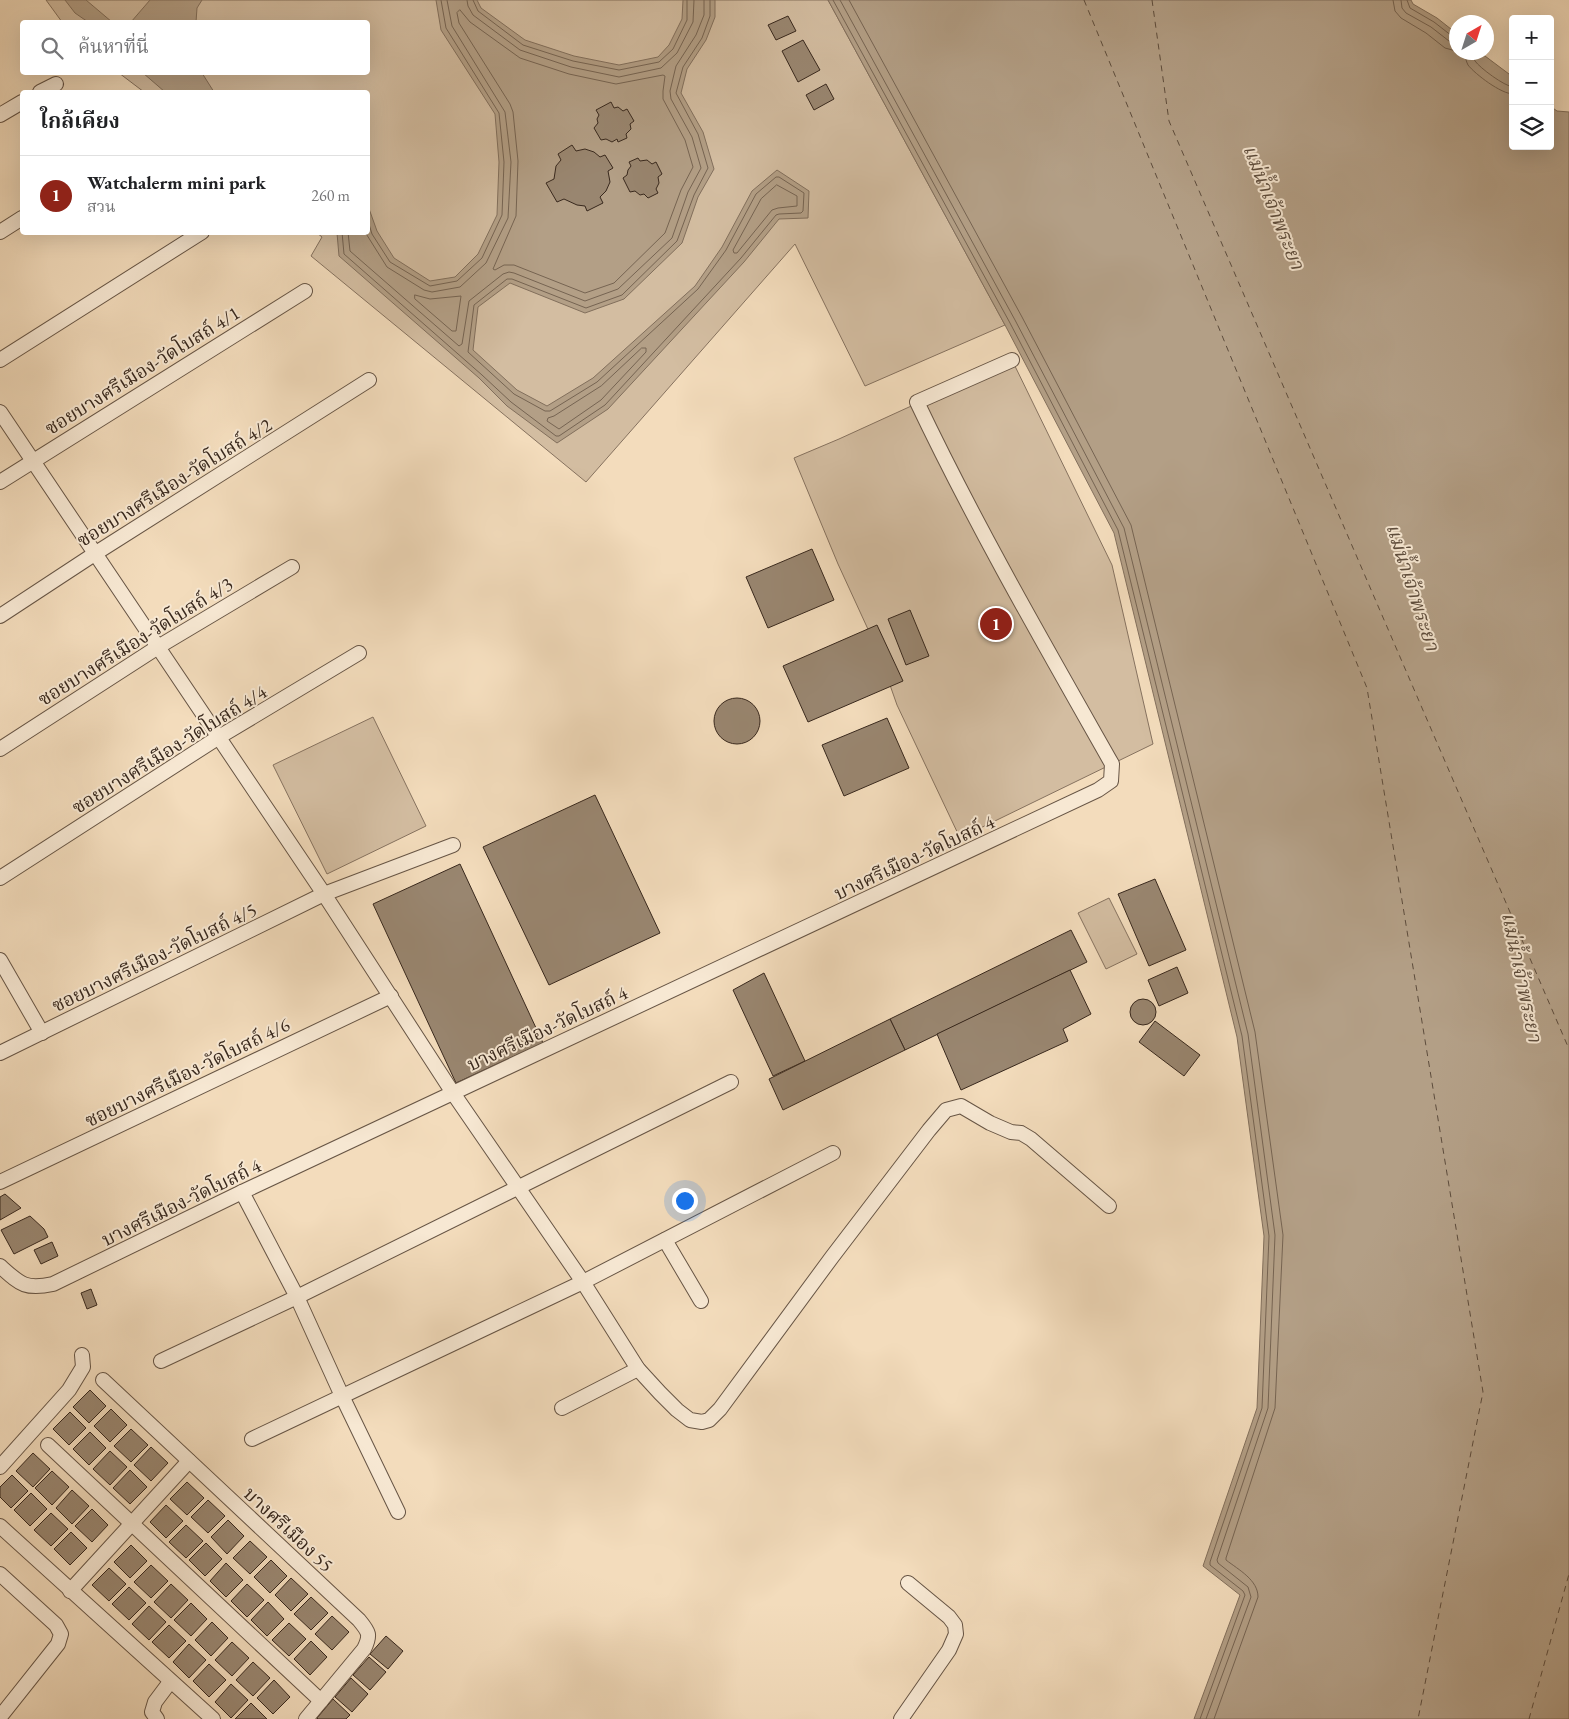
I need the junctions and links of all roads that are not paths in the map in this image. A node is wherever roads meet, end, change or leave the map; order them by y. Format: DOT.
graph roads {
  1 [pos="56,84"];
  2 [pos="44,90"];
  3 [pos="20,103"];
  4 [pos="0,115"];
  5 [pos="20,219"];
  6 [pos="0,232"];
  7 [pos="197,235"];
  8 [pos="305,291"];
  9 [pos="0,360"];
  10 [pos="1012,360"];
  11 [pos="369,380"];
  12 [pos="0,412"];
  13 [pos="33,461"];
  14 [pos="0,482"];
  15 [pos="96,553"];
  16 [pos="292,567"];
  17 [pos="0,616"];
  18 [pos="158,647"];
  19 [pos="359,653"];
  20 [pos="219,737"];
  21 [pos="0,749"];
  22 [pos="453,845"];
  23 [pos="0,878"];
  24 [pos="324,894"];
  25 [pos="0,960"];
  26 [pos="391,996"];
  27 [pos="42,1033"];
  28 [pos="0,1053"];
  29 [pos="731,1082"];
  30 [pos="453,1094"];
  31 [pos="833,1153"];
  32 [pos="0,1182"];
  33 [pos="518,1188"];
  34 [pos="242,1192"];
  35 [pos="1109,1206"];
  36 [pos="665,1240"];
  37 [pos="0,1266"];
  38 [pos="583,1282"];
  39 [pos="297,1297"];
  40 [pos="701,1300"];
  41 [pos="82,1355"];
  42 [pos="161,1362"];
  43 [pos="638,1369"];
  44 [pos="103,1380"];
  45 [pos="342,1396"];
  46 [pos="562,1408"];
  47 [pos="252,1439"];
  48 [pos="48,1445"];
  49 [pos="189,1461"];
  50 [pos="0,1467"];
  51 [pos="398,1512"];
  52 [pos="131,1522"];
  53 [pos="0,1526"];
  54 [pos="0,1574"];
  55 [pos="908,1583"];
  56 [pos="70,1591"];
  57 [pos="170,1682"];
  58 [pos="321,1701"];
  59 [pos="0,1717"];
  60 [pos="157,1719"];
  61 [pos="213,1719"];
  62 [pos="306,1719"];
  63 [pos="901,1719"];
  1 -- 2 [label="street"];
  3 -- 4 [label="street"];
  5 -- 6 [label="street"];
  7 -- 9 [label="street"];
  8 -- 13 [label="street, ซอยบางศรีเมือง-วัดโบสถ์ 4/1"];
  10 -- 30 [label="street, บางศรีเมือง-วัดโบสถ์ 4"];
  11 -- 15 [label="street, ซอยบางศรีเมือง-วัดโบสถ์ 4/2"];
  12 -- 13 [label="street"];
  13 -- 14 [label="street, ซอยบางศรีเมือง-วัดโบสถ์ 4/1"];
  13 -- 15 [label="street"];
  15 -- 17 [label="street, ซอยบางศรีเมือง-วัดโบสถ์ 4/2"];
  15 -- 18 [label="street"];
  16 -- 18 [label="street, ซอยบางศรีเมือง-วัดโบสถ์ 4/3"];
  18 -- 20 [label="street"];
  18 -- 21 [label="street, ซอยบางศรีเมือง-วัดโบสถ์ 4/3"];
  19 -- 20 [label="street, ซอยบางศรีเมือง-วัดโบสถ์ 4/4"];
  20 -- 23 [label="street, ซอยบางศรีเมือง-วัดโบสถ์ 4/4"];
  20 -- 24 [label="street"];
  22 -- 24 [label="street, ซอยบางศรีเมือง-วัดโบสถ์ 4/5"];
  24 -- 26 [label="street"];
  24 -- 27 [label="street, ซอยบางศรีเมือง-วัดโบสถ์ 4/5"];
  25 -- 27 [label="street"];
  26 -- 30 [label="street"];
  26 -- 32 [label="street, ซอยบางศรีเมือง-วัดโบสถ์ 4/6"];
  27 -- 28 [label="street, ซอยบางศรีเมือง-วัดโบสถ์ 4/5"];
  29 -- 33 [label="street"];
  30 -- 33 [label="street"];
  30 -- 34 [label="street, บางศรีเมือง-วัดโบสถ์ 4"];
  31 -- 36 [label="street"];
  33 -- 38 [label="street"];
  33 -- 39 [label="street"];
  34 -- 37 [label="street, บางศรีเมือง-วัดโบสถ์ 4"];
  34 -- 39 [label="street"];
  35 -- 43 [label="street"];
  36 -- 38 [label="street"];
  36 -- 40 [label="street"];
  38 -- 43 [label="street"];
  38 -- 45 [label="street"];
  39 -- 42 [label="street"];
  39 -- 45 [label="street"];
  41 -- 50 [label="street"];
  43 -- 46 [label="street"];
  44 -- 49 [label="street, บางศรีเมือง 55"];
  45 -- 47 [label="street"];
  45 -- 51 [label="street"];
  48 -- 52 [label="street"];
  49 -- 52 [label="street"];
  49 -- 58 [label="street, บางศรีเมือง 55"];
  52 -- 56 [label="street"];
  52 -- 58 [label="street"];
  53 -- 56 [label="street"];
  54 -- 59 [label="street"];
  55 -- 63 [label="street"];
  56 -- 57 [label="street"];
  57 -- 60 [label="street"];
  57 -- 61 [label="street"];
  58 -- 62 [label="street, บางศรีเมือง 55"];
}
